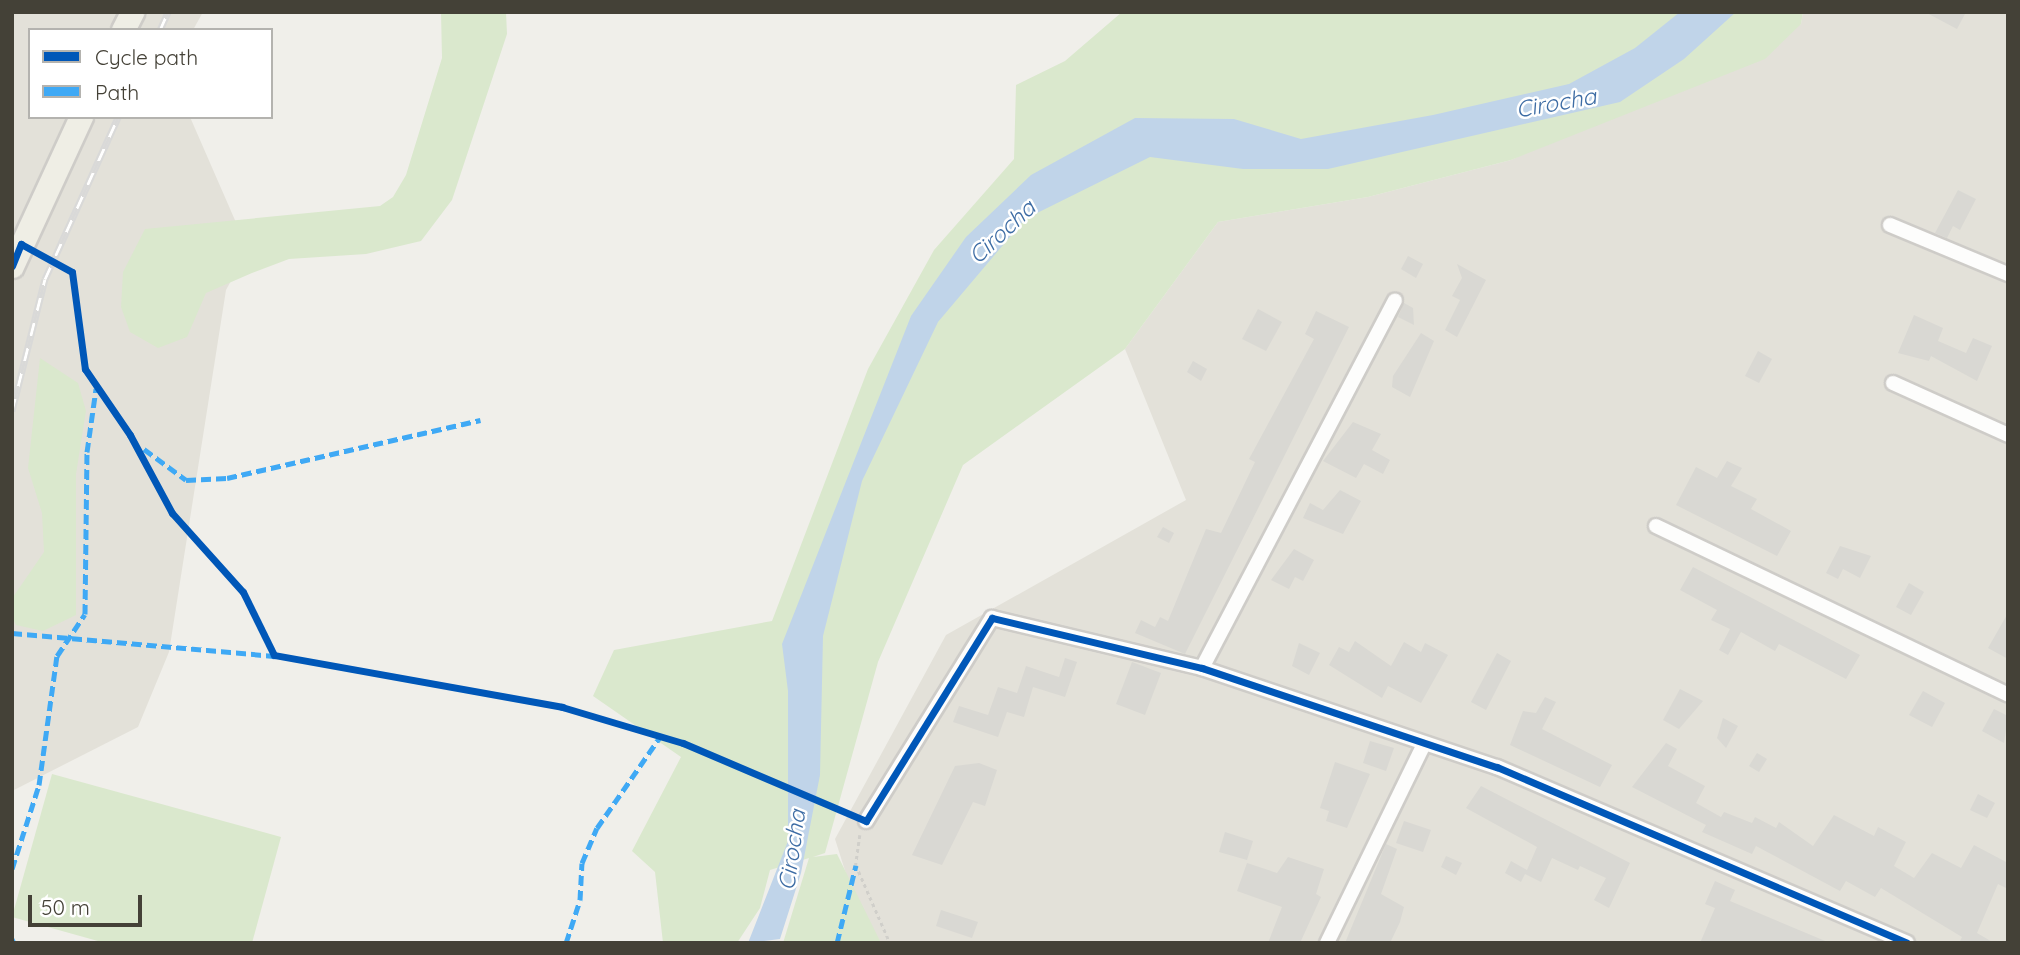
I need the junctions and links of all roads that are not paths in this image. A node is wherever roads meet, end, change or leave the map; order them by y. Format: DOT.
graph roads {
  1 [pos="132,12"];
  2 [pos="124,28"];
  3 [pos="80,119"];
  4 [pos="1890,225"];
  5 [pos="12,266"];
  6 [pos="2008,274"];
  7 [pos="1395,301"];
  8 [pos="1893,383"];
  9 [pos="2008,435"];
  10 [pos="1656,526"];
  11 [pos="1202,668"];
  12 [pos="2008,695"];
  13 [pos="1423,746"];
  14 [pos="866,821"];
  15 [pos="1326,943"];
  16 [pos="1906,943"];
  1 -- 2 [label="main road"];
  3 -- 5 [label="main road"];
  4 -- 6 [label="street"];
  7 -- 11 [label="street"];
  8 -- 9 [label="street"];
  10 -- 12 [label="street"];
  11 -- 13 [label="street"];
  11 -- 14 [label="street"];
  13 -- 15 [label="street"];
  13 -- 16 [label="street"];
}
